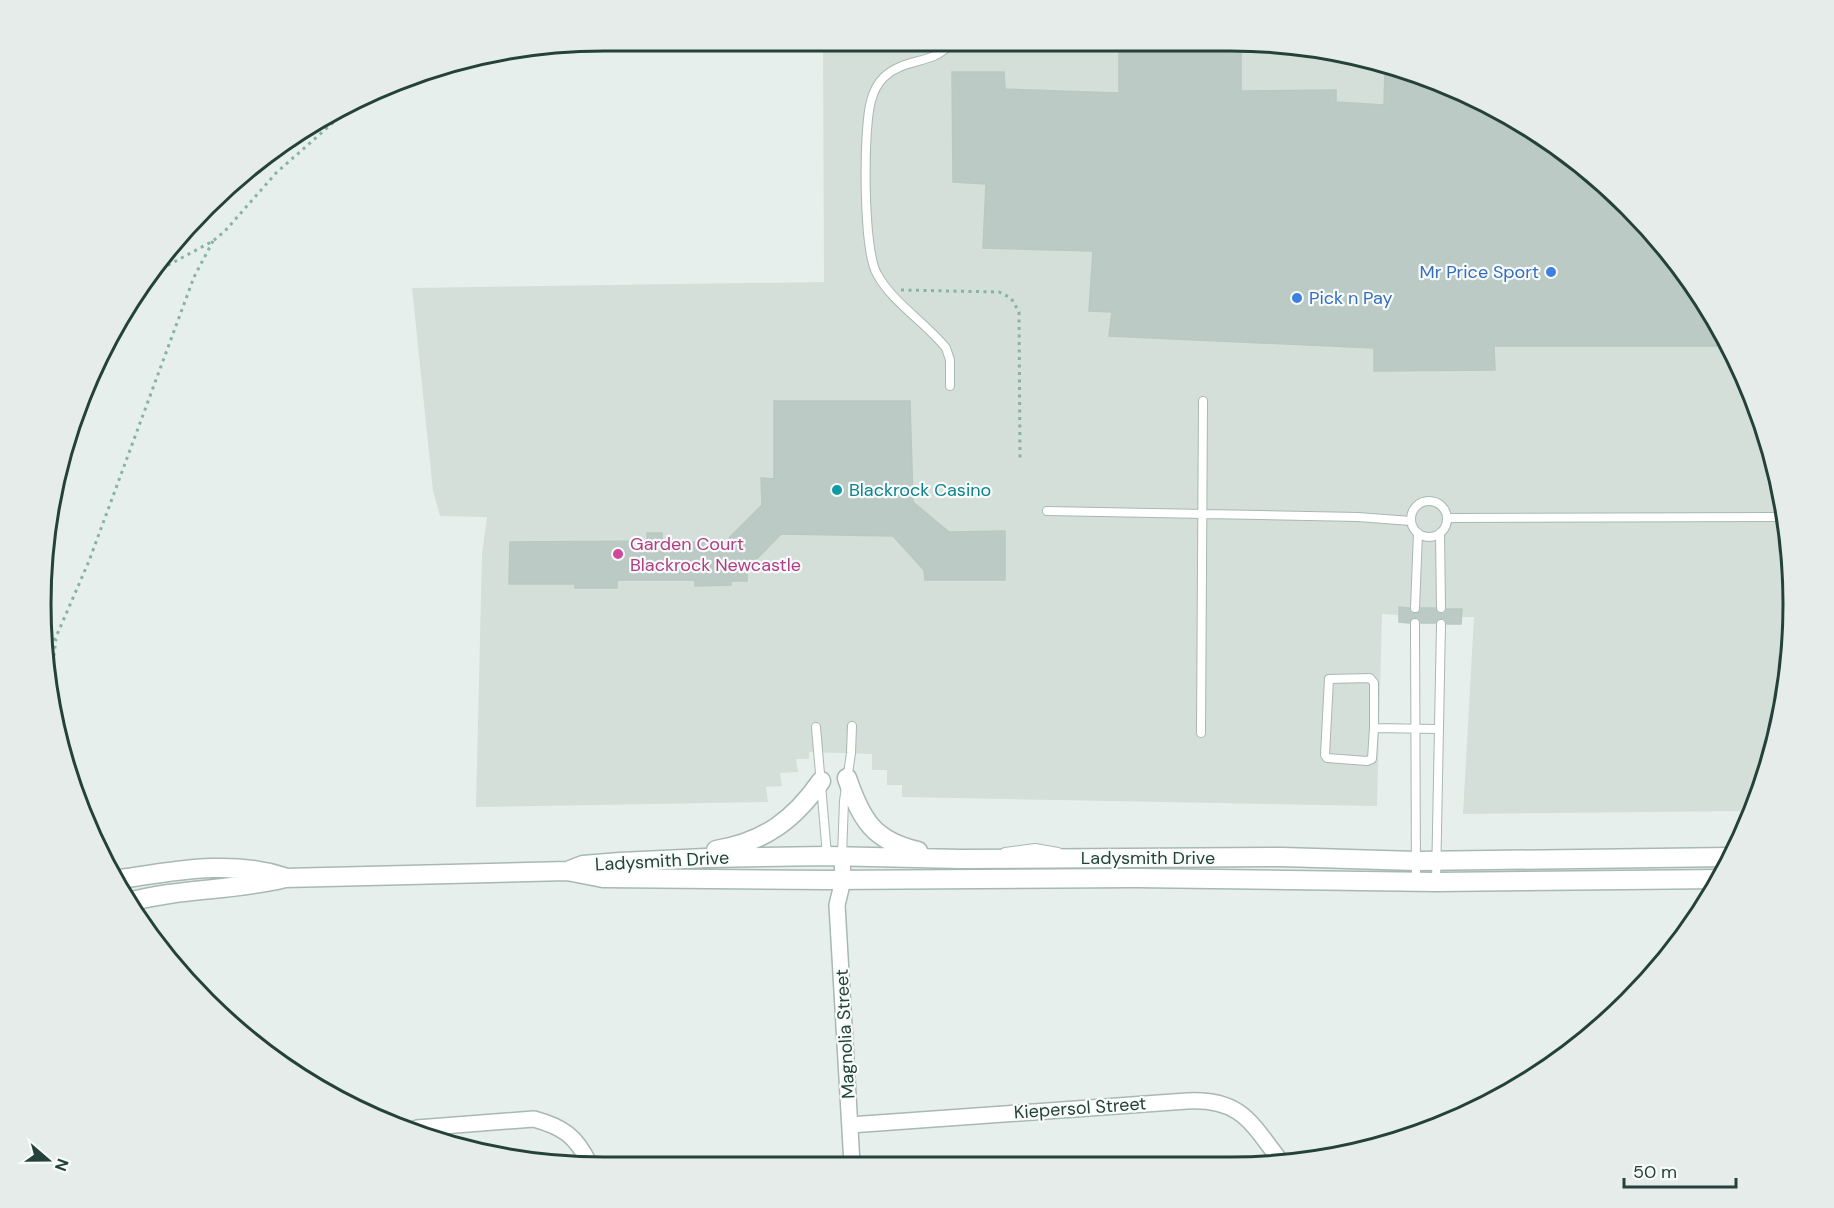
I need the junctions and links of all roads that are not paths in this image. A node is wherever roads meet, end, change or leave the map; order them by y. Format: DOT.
graph roads {
  1 [pos="942,51"];
  2 [pos="950,386"];
  3 [pos="1203,401"];
  4 [pos="1047,512"];
  5 [pos="1203,515"];
  6 [pos="1776,517"];
  7 [pos="1447,518"];
  8 [pos="1411,520"];
  9 [pos="1418,533"];
  10 [pos="1440,533"];
  11 [pos="1415,608"];
  12 [pos="1441,609"];
  13 [pos="1415,623"];
  14 [pos="1441,624"];
  15 [pos="852,726"];
  16 [pos="816,727"];
  17 [pos="1374,728"];
  18 [pos="1415,729"];
  19 [pos="1438,729"];
  20 [pos="1201,733"];
  21 [pos="847,778"];
  22 [pos="821,781"];
  23 [pos="835,856"];
  24 [pos="1722,857"];
  25 [pos="961,859"];
  26 [pos="664,860"];
  27 [pos="1436,860"];
  28 [pos="1416,861"];
  29 [pos="567,871"];
  30 [pos="285,878"];
  31 [pos="124,879"];
  32 [pos="1709,879"];
  33 [pos="836,880"];
  34 [pos="1416,881"];
  35 [pos="1436,882"];
  36 [pos="137,900"];
  37 [pos="850,1125"];
  38 [pos="424,1127"];
  39 [pos="1276,1155"];
  40 [pos="585,1156"];
  41 [pos="852,1157"];
  1 -- 2 [label="lane"];
  3 -- 5 [label="lane"];
  4 -- 5 [label="lane"];
  5 -- 8 [label="lane"];
  5 -- 20 [label="lane"];
  6 -- 7 [label="lane"];
  7 -- 8 [label="lane"];
  7 -- 10 [label="lane"];
  8 -- 9 [label="lane"];
  9 -- 10 [label="lane"];
  9 -- 11 [label="lane"];
  10 -- 12 [label="lane"];
  13 -- 18 [label="lane"];
  14 -- 19 [label="lane"];
  15 -- 21 [label="lane"];
  16 -- 22 [label="lane"];
  17 -- 17 [label="lane"];
  17 -- 18 [label="lane"];
  18 -- 19 [label="lane"];
  18 -- 28 [label="lane"];
  19 -- 27 [label="lane"];
  21 -- 23 [label="lane"];
  21 -- 25 [label="street"];
  22 -- 23 [label="lane"];
  22 -- 26 [label="street"];
  23 -- 25 [label="street, Ladysmith Drive"];
  23 -- 26 [label="street, Ladysmith Drive"];
  23 -- 33 [label="street, Magnolia Street"];
  24 -- 27 [label="street, Ladysmith Drive"];
  25 -- 28 [label="street, Ladysmith Drive"];
  26 -- 29 [label="street, Ladysmith Drive"];
  27 -- 28 [label="street, Ladysmith Drive"];
  27 -- 35 [label="lane"];
  28 -- 34 [label="lane"];
  29 -- 30 [label="street, Ladysmith Drive"];
  29 -- 33 [label="street, Ladysmith Drive"];
  30 -- 31 [label="street, Ladysmith Drive"];
  30 -- 36 [label="street, Ladysmith Drive"];
  32 -- 35 [label="street, Ladysmith Drive"];
  33 -- 34 [label="street, Ladysmith Drive"];
  33 -- 37 [label="street, Magnolia Street"];
  34 -- 35 [label="street, Ladysmith Drive"];
  37 -- 39 [label="street, Kiepersol Street"];
  37 -- 41 [label="street, Magnolia Street"];
  38 -- 40 [label="street"];
}
